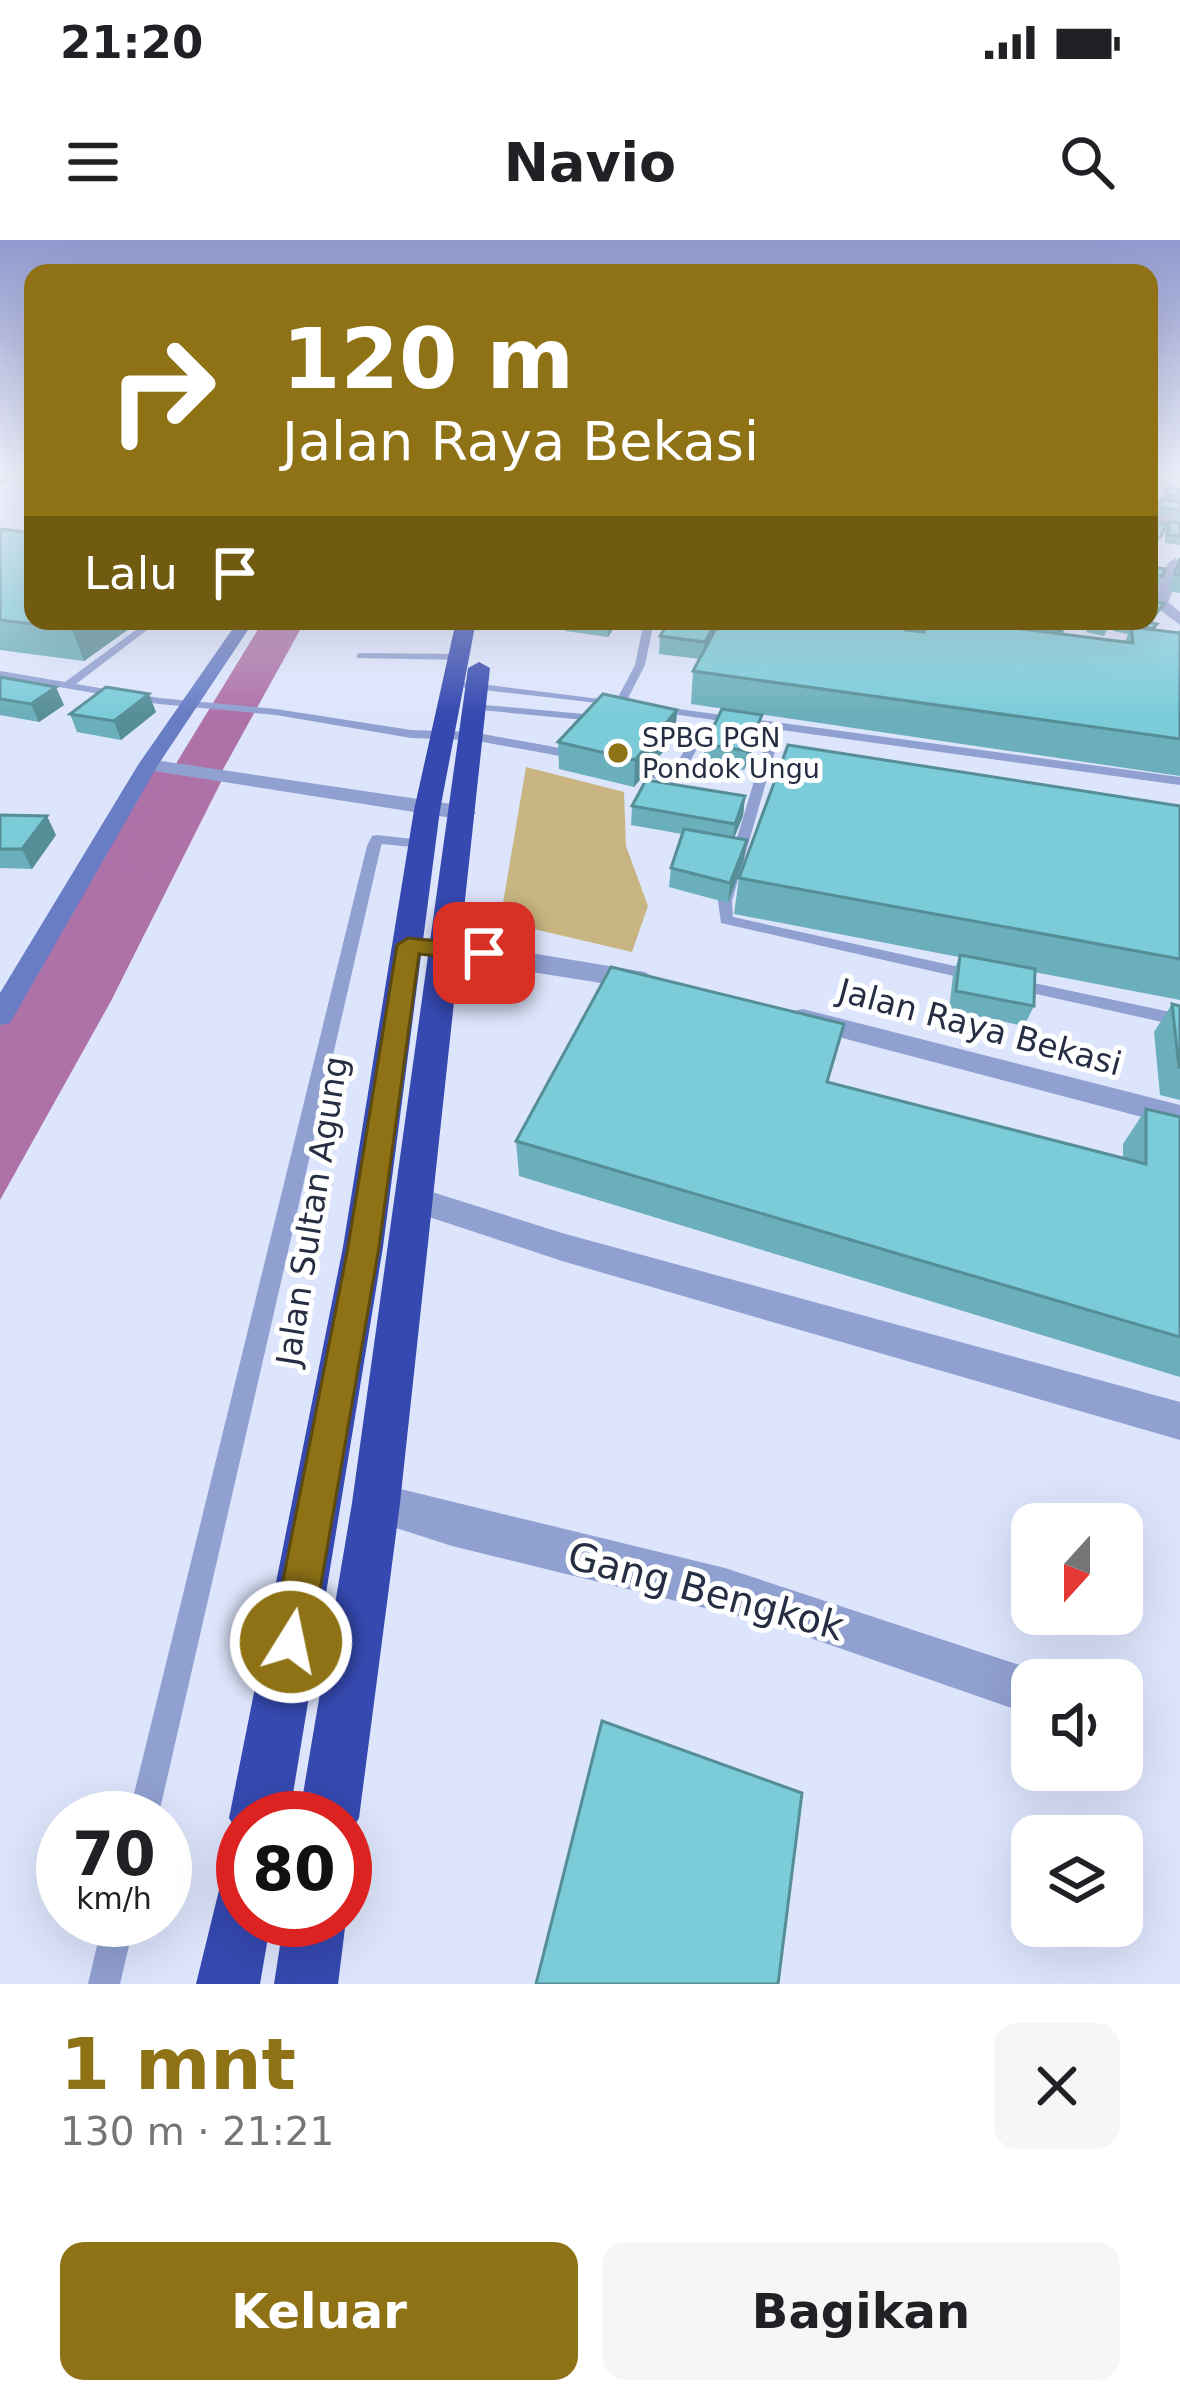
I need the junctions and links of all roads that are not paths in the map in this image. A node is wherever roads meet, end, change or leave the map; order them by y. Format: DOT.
graph roads {
  1 [pos="1173,562"];
  2 [pos="1158,594"];
  3 [pos="142,630"];
  4 [pos="240,630"];
  5 [pos="483,630"];
  6 [pos="647,630"];
  7 [pos="361,656"];
  8 [pos="0,674"];
  9 [pos="65,687"];
  10 [pos="464,689"];
  11 [pos="188,704"];
  12 [pos="620,704"];
  13 [pos="614,720"];
  14 [pos="638,722"];
  15 [pos="777,725"];
  16 [pos="832,733"];
  17 [pos="825,751"];
  18 [pos="1000,755"];
  19 [pos="593,759"];
  20 [pos="148,765"];
  21 [pos="616,765"];
  22 [pos="997,772"];
  23 [pos="1180,781"];
  24 [pos="438,822"];
  25 [pos="427,946"];
  26 [pos="675,987"];
  27 [pos="2,1010"];
  28 [pos="776,1011"];
  29 [pos="1180,1020"];
  30 [pos="1180,1116"];
  31 [pos="413,1199"];
  32 [pos="1180,1421"];
  33 [pos="376,1503"];
  34 [pos="1011,1685"];
  35 [pos="149,1791"];
  36 [pos="264,1791"];
  37 [pos="333,1791"];
  38 [pos="113,1947"];
  39 [pos="235,1947"];
  40 [pos="311,1947"];
  41 [pos="104,1984"];
  42 [pos="228,1984"];
  43 [pos="306,1984"];
  1 -- 2 [label="street"];
  3 -- 9 [label="lane"];
  4 -- 11 [label="street"];
  5 -- 10 [label="highway, Jalan Sultan Agung"];
  6 -- 12 [label="lane"];
  7 -- 10 [label="lane"];
  8 -- 9 [label="lane"];
  9 -- 11 [label="lane"];
  10 -- 11 [label="lane"];
  10 -- 12 [label="lane"];
  10 -- 13 [label="lane"];
  10 -- 19 [label="lane"];
  10 -- 24 [label="highway, Jalan Sultan Agung"];
  11 -- 20 [label="street"];
  12 -- 15 [label="lane"];
  14 -- 21 [label="lane"];
  15 -- 16 [label="lane"];
  15 -- 29 [label="lane"];
  16 -- 17 [label="lane"];
  16 -- 18 [label="lane"];
  18 -- 22 [label="lane"];
  18 -- 23 [label="lane"];
  20 -- 24 [label="street"];
  20 -- 27 [label="street"];
  24 -- 25 [label="highway, Jalan Sultan Agung"];
  24 -- 35 [label="lane"];
  25 -- 26 [label="street"];
  25 -- 31 [label="highway, Jalan Sultan Agung"];
  25 -- 36 [label="highway, Jalan Sultan Agung"];
  28 -- 30 [label="street, Jalan Raya Bekasi"];
  31 -- 32 [label="street"];
  31 -- 33 [label="highway, Jalan Sultan Agung"];
  33 -- 34 [label="street, Gang Bengkok"];
  33 -- 37 [label="highway, Jalan Sultan Agung"];
  38 -- 41 [label="lane"];
  39 -- 42 [label="highway"];
  40 -- 43 [label="highway"];
}
